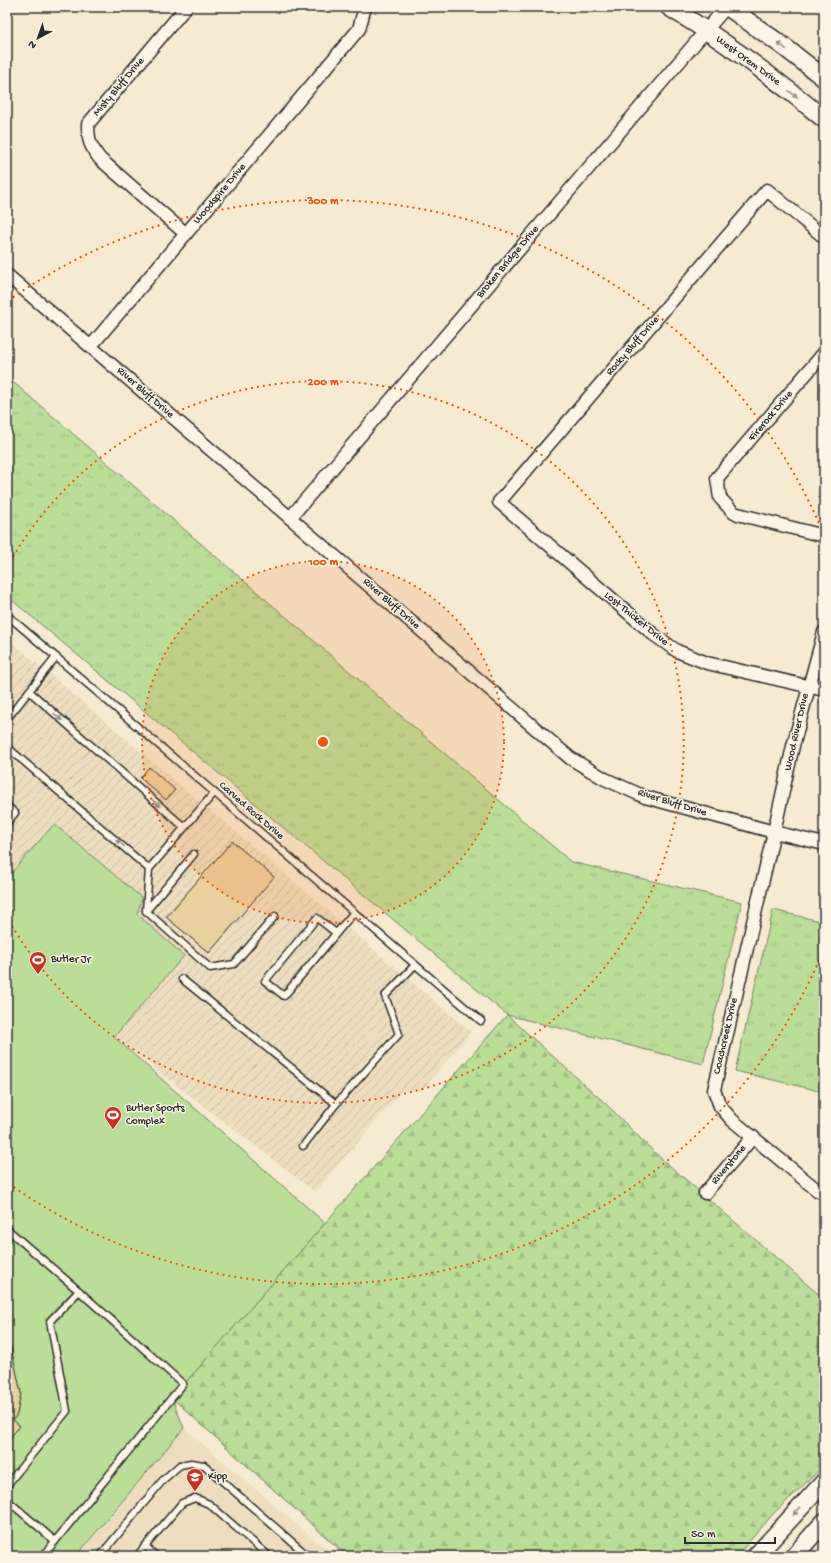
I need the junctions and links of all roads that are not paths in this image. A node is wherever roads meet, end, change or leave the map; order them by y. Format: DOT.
graph roads {
  1 [pos="186,7"];
  2 [pos="365,7"];
  3 [pos="669,7"];
  4 [pos="727,7"];
  5 [pos="706,30"];
  6 [pos="824,78"];
  7 [pos="824,119"];
  8 [pos="186,234"];
  9 [pos="824,238"];
  10 [pos="7,275"];
  11 [pos="91,346"];
  12 [pos="824,353"];
  13 [pos="499,502"];
  14 [pos="290,518"];
  15 [pos="824,536"];
  16 [pos="8,617"];
  17 [pos="824,632"];
  18 [pos="56,657"];
  19 [pos="808,686"];
  20 [pos="824,690"];
  21 [pos="29,691"];
  22 [pos="7,719"];
  23 [pos="7,747"];
  24 [pos="214,793"];
  25 [pos="7,806"];
  26 [pos="7,823"];
  27 [pos="184,827"];
  28 [pos="774,832"];
  29 [pos="824,844"];
  30 [pos="194,854"];
  31 [pos="149,869"];
  32 [pos="146,911"];
  33 [pos="354,912"];
  34 [pos="275,916"];
  35 [pos="336,933"];
  36 [pos="415,965"];
  37 [pos="182,979"];
  38 [pos="481,1021"];
  39 [pos="336,1104"];
  40 [pos="753,1137"];
  41 [pos="303,1146"];
  42 [pos="705,1193"];
  43 [pos="824,1193"];
  44 [pos="7,1229"];
  45 [pos="79,1291"];
  46 [pos="824,1482"];
  47 [pos="7,1485"];
  48 [pos="7,1500"];
  49 [pos="824,1522"];
  50 [pos="55,1541"];
  51 [pos="145,1546"];
  52 [pos="42,1556"];
  53 [pos="102,1556"];
  54 [pos="137,1556"];
  55 [pos="156,1556"];
  56 [pos="270,1556"];
  57 [pos="308,1556"];
  58 [pos="756,1556"];
  59 [pos="794,1556"];
  1 -- 8 [label="street, Misty Bluff Drive"];
  2 -- 8 [label="street, Woodspire Drive"];
  3 -- 5 [label="main road, West Orem Drive"];
  4 -- 5 [label="street, Broken Bridge Drive"];
  6 -- 4 [label="main road, one-way"];
  5 -- 7 [label="main road, West Orem Drive, one-way"];
  5 -- 14 [label="street, Broken Bridge Drive"];
  8 -- 11 [label="street, Woodspire Drive"];
  9 -- 13 [label="street, Rocky Bluff Drive"];
  10 -- 11 [label="street, River Bluff Drive"];
  11 -- 14 [label="street, River Bluff Drive"];
  12 -- 15 [label="street, Firerock Drive"];
  13 -- 19 [label="street, Lost Thicket Drive"];
  14 -- 28 [label="street, River Bluff Drive"];
  16 -- 18 [label="lane, Carved Rock Drive"];
  17 -- 19 [label="street, Wood River Drive"];
  18 -- 21 [label="lane"];
  18 -- 24 [label="lane, Carved Rock Drive"];
  19 -- 20 [label="street, Lost Thicket Drive"];
  19 -- 28 [label="street, Wood River Drive"];
  21 -- 22 [label="lane"];
  21 -- 27 [label="lane, one-way"];
  31 -- 23 [label="lane, one-way"];
  24 -- 27 [label="lane"];
  24 -- 33 [label="lane, Carved Rock Drive"];
  25 -- 26 [label="lane"];
  27 -- 31 [label="lane"];
  28 -- 29 [label="street, River Bluff Drive"];
  28 -- 40 [label="street, Coachcreek Drive"];
  30 -- 32 [label="lane"];
  31 -- 32 [label="lane"];
  32 -- 34 [label="lane"];
  33 -- 35 [label="lane"];
  33 -- 36 [label="lane, Carved Rock Drive"];
  35 -- 35 [label="lane"];
  36 -- 38 [label="lane, Carved Rock Drive"];
  36 -- 39 [label="lane"];
  37 -- 39 [label="lane"];
  39 -- 41 [label="lane"];
  40 -- 42 [label="street, Riverstone"];
  40 -- 43 [label="street, Coachcreek Drive"];
  44 -- 45 [label="lane"];
  45 -- 47 [label="lane"];
  45 -- 50 [label="lane"];
  46 -- 58 [label="main road, one-way"];
  48 -- 50 [label="lane"];
  49 -- 59 [label="main road"];
  50 -- 52 [label="lane"];
  51 -- 54 [label="lane"];
  51 -- 55 [label="lane"];
  51 -- 56 [label="lane"];
  53 -- 57 [label="lane"];
}
